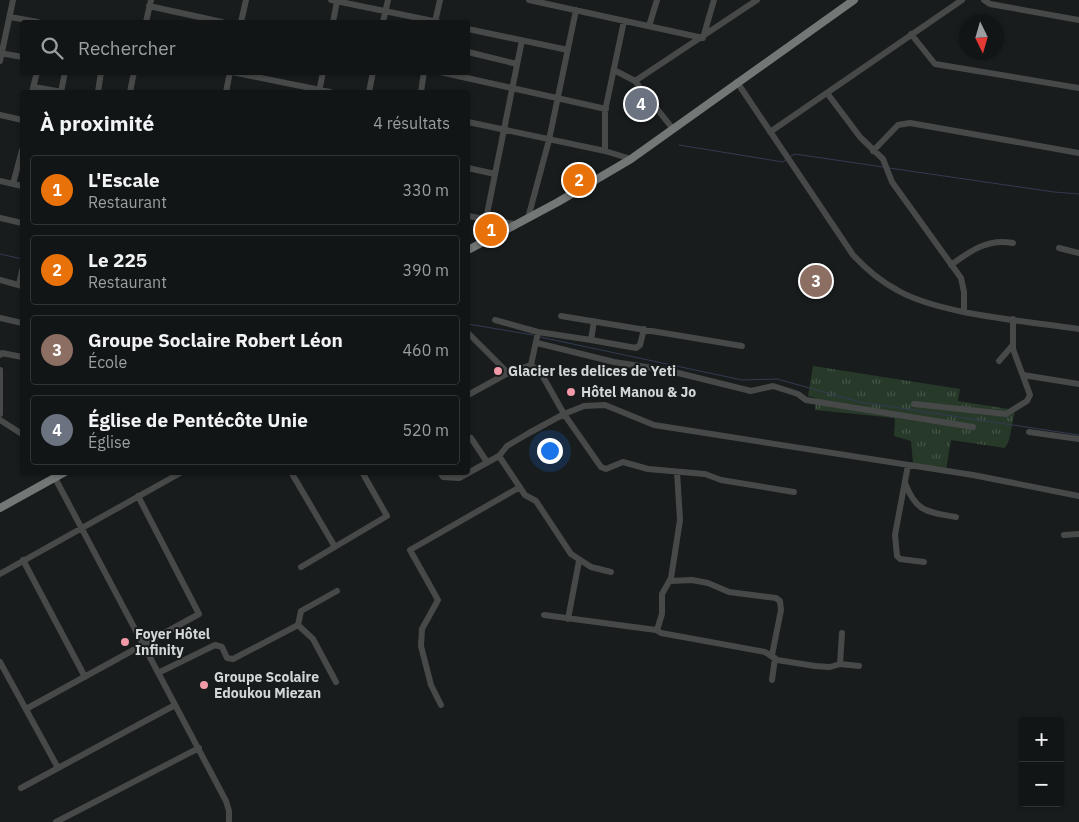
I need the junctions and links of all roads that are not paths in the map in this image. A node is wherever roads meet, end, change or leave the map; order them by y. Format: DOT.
graph roads {
  1 [pos="14,0"];
  2 [pos="246,0"];
  3 [pos="388,0"];
  4 [pos="440,0"];
  5 [pos="532,0"];
  6 [pos="657,0"];
  7 [pos="714,0"];
  8 [pos="757,0"];
  9 [pos="854,0"];
  10 [pos="962,0"];
  11 [pos="984,0"];
  12 [pos="334,1"];
  13 [pos="150,3"];
  14 [pos="576,10"];
  15 [pos="385,12"];
  16 [pos="10,17"];
  17 [pos="27,20"];
  18 [pos="146,20"];
  19 [pos="214,20"];
  20 [pos="241,20"];
  21 [pos="333,20"];
  22 [pos="383,20"];
  23 [pos="426,20"];
  24 [pos="436,20"];
  25 [pos="1079,20"];
  26 [pos="624,21"];
  27 [pos="649,26"];
  28 [pos="470,29"];
  29 [pos="911,34"];
  30 [pos="703,38"];
  31 [pos="522,40"];
  32 [pos="568,50"];
  33 [pos="470,52"];
  34 [pos="1,53"];
  35 [pos="20,57"];
  36 [pos="0,61"];
  37 [pos="517,64"];
  38 [pos="614,70"];
  39 [pos="36,75"];
  40 [pos="65,75"];
  41 [pos="101,75"];
  42 [pos="133,75"];
  43 [pos="230,75"];
  44 [pos="245,75"];
  45 [pos="322,75"];
  46 [pos="372,75"];
  47 [pos="424,75"];
  48 [pos="454,75"];
  49 [pos="635,81"];
  50 [pos="737,82"];
  51 [pos="512,88"];
  52 [pos="1079,88"];
  53 [pos="33,90"];
  54 [pos="62,90"];
  55 [pos="98,90"];
  56 [pos="130,90"];
  57 [pos="226,90"];
  58 [pos="314,90"];
  59 [pos="319,90"];
  60 [pos="369,90"];
  61 [pos="421,90"];
  62 [pos="827,93"];
  63 [pos="557,99"];
  64 [pos="606,109"];
  65 [pos="0,115"];
  66 [pos="20,120"];
  67 [pos="470,122"];
  68 [pos="672,129"];
  69 [pos="504,130"];
  70 [pos="770,132"];
  71 [pos="549,140"];
  72 [pos="605,151"];
  73 [pos="873,151"];
  74 [pos="1079,153"];
  75 [pos="631,159"];
  76 [pos="20,161"];
  77 [pos="470,168"];
  78 [pos="495,174"];
  79 [pos="0,181"];
  80 [pos="13,184"];
  81 [pos="20,186"];
  82 [pos="470,216"];
  83 [pos="0,218"];
  84 [pos="528,218"];
  85 [pos="486,219"];
  86 [pos="20,223"];
  87 [pos="514,224"];
  88 [pos="1012,242"];
  89 [pos="1059,248"];
  90 [pos="470,249"];
  91 [pos="1079,253"];
  92 [pos="951,265"];
  93 [pos="0,280"];
  94 [pos="20,285"];
  95 [pos="964,311"];
  96 [pos="561,316"];
  97 [pos="0,318"];
  98 [pos="1013,319"];
  99 [pos="495,320"];
  100 [pos="594,321"];
  101 [pos="20,323"];
  102 [pos="644,329"];
  103 [pos="1079,329"];
  104 [pos="538,332"];
  105 [pos="470,335"];
  106 [pos="591,340"];
  107 [pos="537,343"];
  108 [pos="742,346"];
  109 [pos="1012,346"];
  110 [pos="0,355"];
  111 [pos="20,357"];
  112 [pos="999,361"];
  113 [pos="530,365"];
  114 [pos="0,370"];
  115 [pos="508,373"];
  116 [pos="1023,375"];
  117 [pos="1079,384"];
  118 [pos="470,394"];
  119 [pos="914,404"];
  120 [pos="0,414"];
  121 [pos="564,414"];
  122 [pos="0,420"];
  123 [pos="973,427"];
  124 [pos="1029,432"];
  125 [pos="20,433"];
  126 [pos="471,438"];
  127 [pos="1079,439"];
  128 [pos="499,456"];
  129 [pos="487,462"];
  130 [pos="908,465"];
  131 [pos="470,472"];
  132 [pos="676,472"];
  133 [pos="60,475"];
  134 [pos="176,475"];
  135 [pos="293,475"];
  136 [pos="364,475"];
  137 [pos="442,475"];
  138 [pos="464,475"];
  139 [pos="55,478"];
  140 [pos="905,483"];
  141 [pos="520,487"];
  142 [pos="794,492"];
  143 [pos="138,496"];
  144 [pos="1079,496"];
  145 [pos="0,508"];
  146 [pos="956,517"];
  147 [pos="80,528"];
  148 [pos="1079,534"];
  149 [pos="1064,535"];
  150 [pos="335,547"];
  151 [pos="23,560"];
  152 [pos="579,561"];
  153 [pos="924,562"];
  154 [pos="300,567"];
  155 [pos="611,572"];
  156 [pos="0,574"];
  157 [pos="670,581"];
  158 [pos="337,591"];
  159 [pos="544,616"];
  160 [pos="568,618"];
  161 [pos="298,625"];
  162 [pos="657,630"];
  163 [pos="842,633"];
  164 [pos="142,645"];
  165 [pos="773,657"];
  166 [pos="0,662"];
  167 [pos="840,664"];
  168 [pos="859,666"];
  169 [pos="158,673"];
  170 [pos="85,677"];
  171 [pos="772,680"];
  172 [pos="336,682"];
  173 [pos="176,705"];
  174 [pos="441,705"];
  175 [pos="26,710"];
  176 [pos="199,748"];
  177 [pos="58,768"];
  178 [pos="21,788"];
  179 [pos="56,822"];
  180 [pos="229,822"];
  1 -- 16 [label="street"];
  2 -- 20 [label="street"];
  3 -- 15 [label="street"];
  4 -- 24 [label="street"];
  5 -- 14 [label="street"];
  6 -- 27 [label="street"];
  7 -- 30 [label="street"];
  8 -- 30 [label="street"];
  9 -- 50 [label="main road"];
  10 -- 29 [label="street"];
  11 -- 25 [label="street"];
  12 -- 15 [label="street"];
  12 -- 21 [label="street"];
  13 -- 18 [label="street"];
  13 -- 19 [label="street"];
  14 -- 26 [label="street"];
  14 -- 32 [label="street"];
  15 -- 22 [label="street"];
  15 -- 23 [label="street"];
  16 -- 17 [label="street"];
  16 -- 34 [label="street"];
  26 -- 27 [label="street"];
  26 -- 38 [label="street"];
  27 -- 30 [label="street"];
  28 -- 31 [label="street"];
  29 -- 52 [label="street"];
  29 -- 62 [label="street"];
  30 -- 49 [label="street"];
  31 -- 32 [label="street"];
  31 -- 37 [label="street"];
  32 -- 63 [label="street"];
  33 -- 37 [label="street"];
  34 -- 35 [label="street"];
  34 -- 36 [label="street"];
  37 -- 51 [label="street"];
  38 -- 49 [label="street"];
  38 -- 64 [label="street"];
  39 -- 53 [label="street"];
  40 -- 54 [label="street"];
  41 -- 55 [label="street"];
  42 -- 56 [label="street"];
  43 -- 57 [label="street"];
  44 -- 58 [label="street"];
  45 -- 59 [label="street"];
  46 -- 60 [label="street"];
  47 -- 61 [label="street"];
  48 -- 51 [label="street"];
  49 -- 68 [label="street"];
  50 -- 68 [label="main road"];
  50 -- 70 [label="street"];
  51 -- 63 [label="street"];
  51 -- 69 [label="street"];
  62 -- 70 [label="street"];
  62 -- 73 [label="street"];
  63 -- 64 [label="street"];
  63 -- 71 [label="street"];
  64 -- 72 [label="street"];
  65 -- 66 [label="street"];
  67 -- 69 [label="street"];
  68 -- 75 [label="main road"];
  69 -- 71 [label="street"];
  69 -- 78 [label="street"];
  70 -- 95 [label="street"];
  71 -- 72 [label="street"];
  71 -- 84 [label="street"];
  72 -- 75 [label="street"];
  73 -- 74 [label="street"];
  73 -- 92 [label="street"];
  75 -- 84 [label="main road"];
  76 -- 80 [label="street"];
  77 -- 78 [label="street"];
  78 -- 85 [label="street"];
  79 -- 80 [label="street"];
  80 -- 81 [label="street"];
  82 -- 85 [label="street"];
  83 -- 86 [label="street"];
  84 -- 87 [label="main road"];
  85 -- 87 [label="street"];
  87 -- 90 [label="main road"];
  88 -- 92 [label="street"];
  89 -- 91 [label="street"];
  92 -- 95 [label="street"];
  93 -- 94 [label="street"];
  95 -- 98 [label="street"];
  96 -- 100 [label="street"];
  97 -- 101 [label="street"];
  98 -- 103 [label="street"];
  98 -- 109 [label="street"];
  99 -- 104 [label="street"];
  100 -- 102 [label="street"];
  100 -- 106 [label="street"];
  102 -- 106 [label="street"];
  102 -- 108 [label="street"];
  104 -- 106 [label="street"];
  104 -- 107 [label="street"];
  105 -- 115 [label="street"];
  107 -- 113 [label="street"];
  107 -- 123 [label="street"];
  109 -- 112 [label="street"];
  109 -- 116 [label="street"];
  110 -- 111 [label="street"];
  113 -- 115 [label="street"];
  113 -- 121 [label="street"];
  114 -- 120 [label="street"];
  115 -- 118 [label="street"];
  116 -- 117 [label="street"];
  116 -- 119 [label="street"];
  121 -- 128 [label="street"];
  121 -- 130 [label="street"];
  121 -- 132 [label="street"];
  122 -- 125 [label="street"];
  124 -- 127 [label="street"];
  126 -- 129 [label="street"];
  128 -- 129 [label="street"];
  128 -- 141 [label="street"];
  129 -- 131 [label="street"];
  130 -- 140 [label="street"];
  130 -- 144 [label="street"];
  132 -- 142 [label="street"];
  132 -- 157 [label="street"];
  133 -- 139 [label="main road"];
  134 -- 143 [label="street"];
  135 -- 150 [label="street"];
  136 -- 150 [label="street"];
  137 -- 138 [label="street"];
  139 -- 145 [label="main road"];
  139 -- 147 [label="street"];
  140 -- 146 [label="street"];
  140 -- 153 [label="street"];
  141 -- 152 [label="street"];
  141 -- 174 [label="street"];
  143 -- 147 [label="street"];
  143 -- 164 [label="street"];
  147 -- 151 [label="street"];
  147 -- 164 [label="street"];
  148 -- 149 [label="street"];
  150 -- 154 [label="street"];
  151 -- 156 [label="street"];
  151 -- 170 [label="street"];
  152 -- 155 [label="street"];
  152 -- 160 [label="street"];
  157 -- 162 [label="street"];
  157 -- 165 [label="street"];
  158 -- 161 [label="street"];
  159 -- 160 [label="street"];
  160 -- 162 [label="street"];
  161 -- 169 [label="street"];
  161 -- 172 [label="street"];
  162 -- 165 [label="street"];
  163 -- 167 [label="street"];
  164 -- 169 [label="street"];
  164 -- 170 [label="street"];
  165 -- 167 [label="street"];
  165 -- 171 [label="street"];
  166 -- 175 [label="street"];
  167 -- 168 [label="street"];
  169 -- 173 [label="street"];
  170 -- 175 [label="street"];
  173 -- 176 [label="street"];
  173 -- 177 [label="street"];
  175 -- 177 [label="street"];
  176 -- 179 [label="street"];
  176 -- 180 [label="street"];
  177 -- 178 [label="street"];
}
